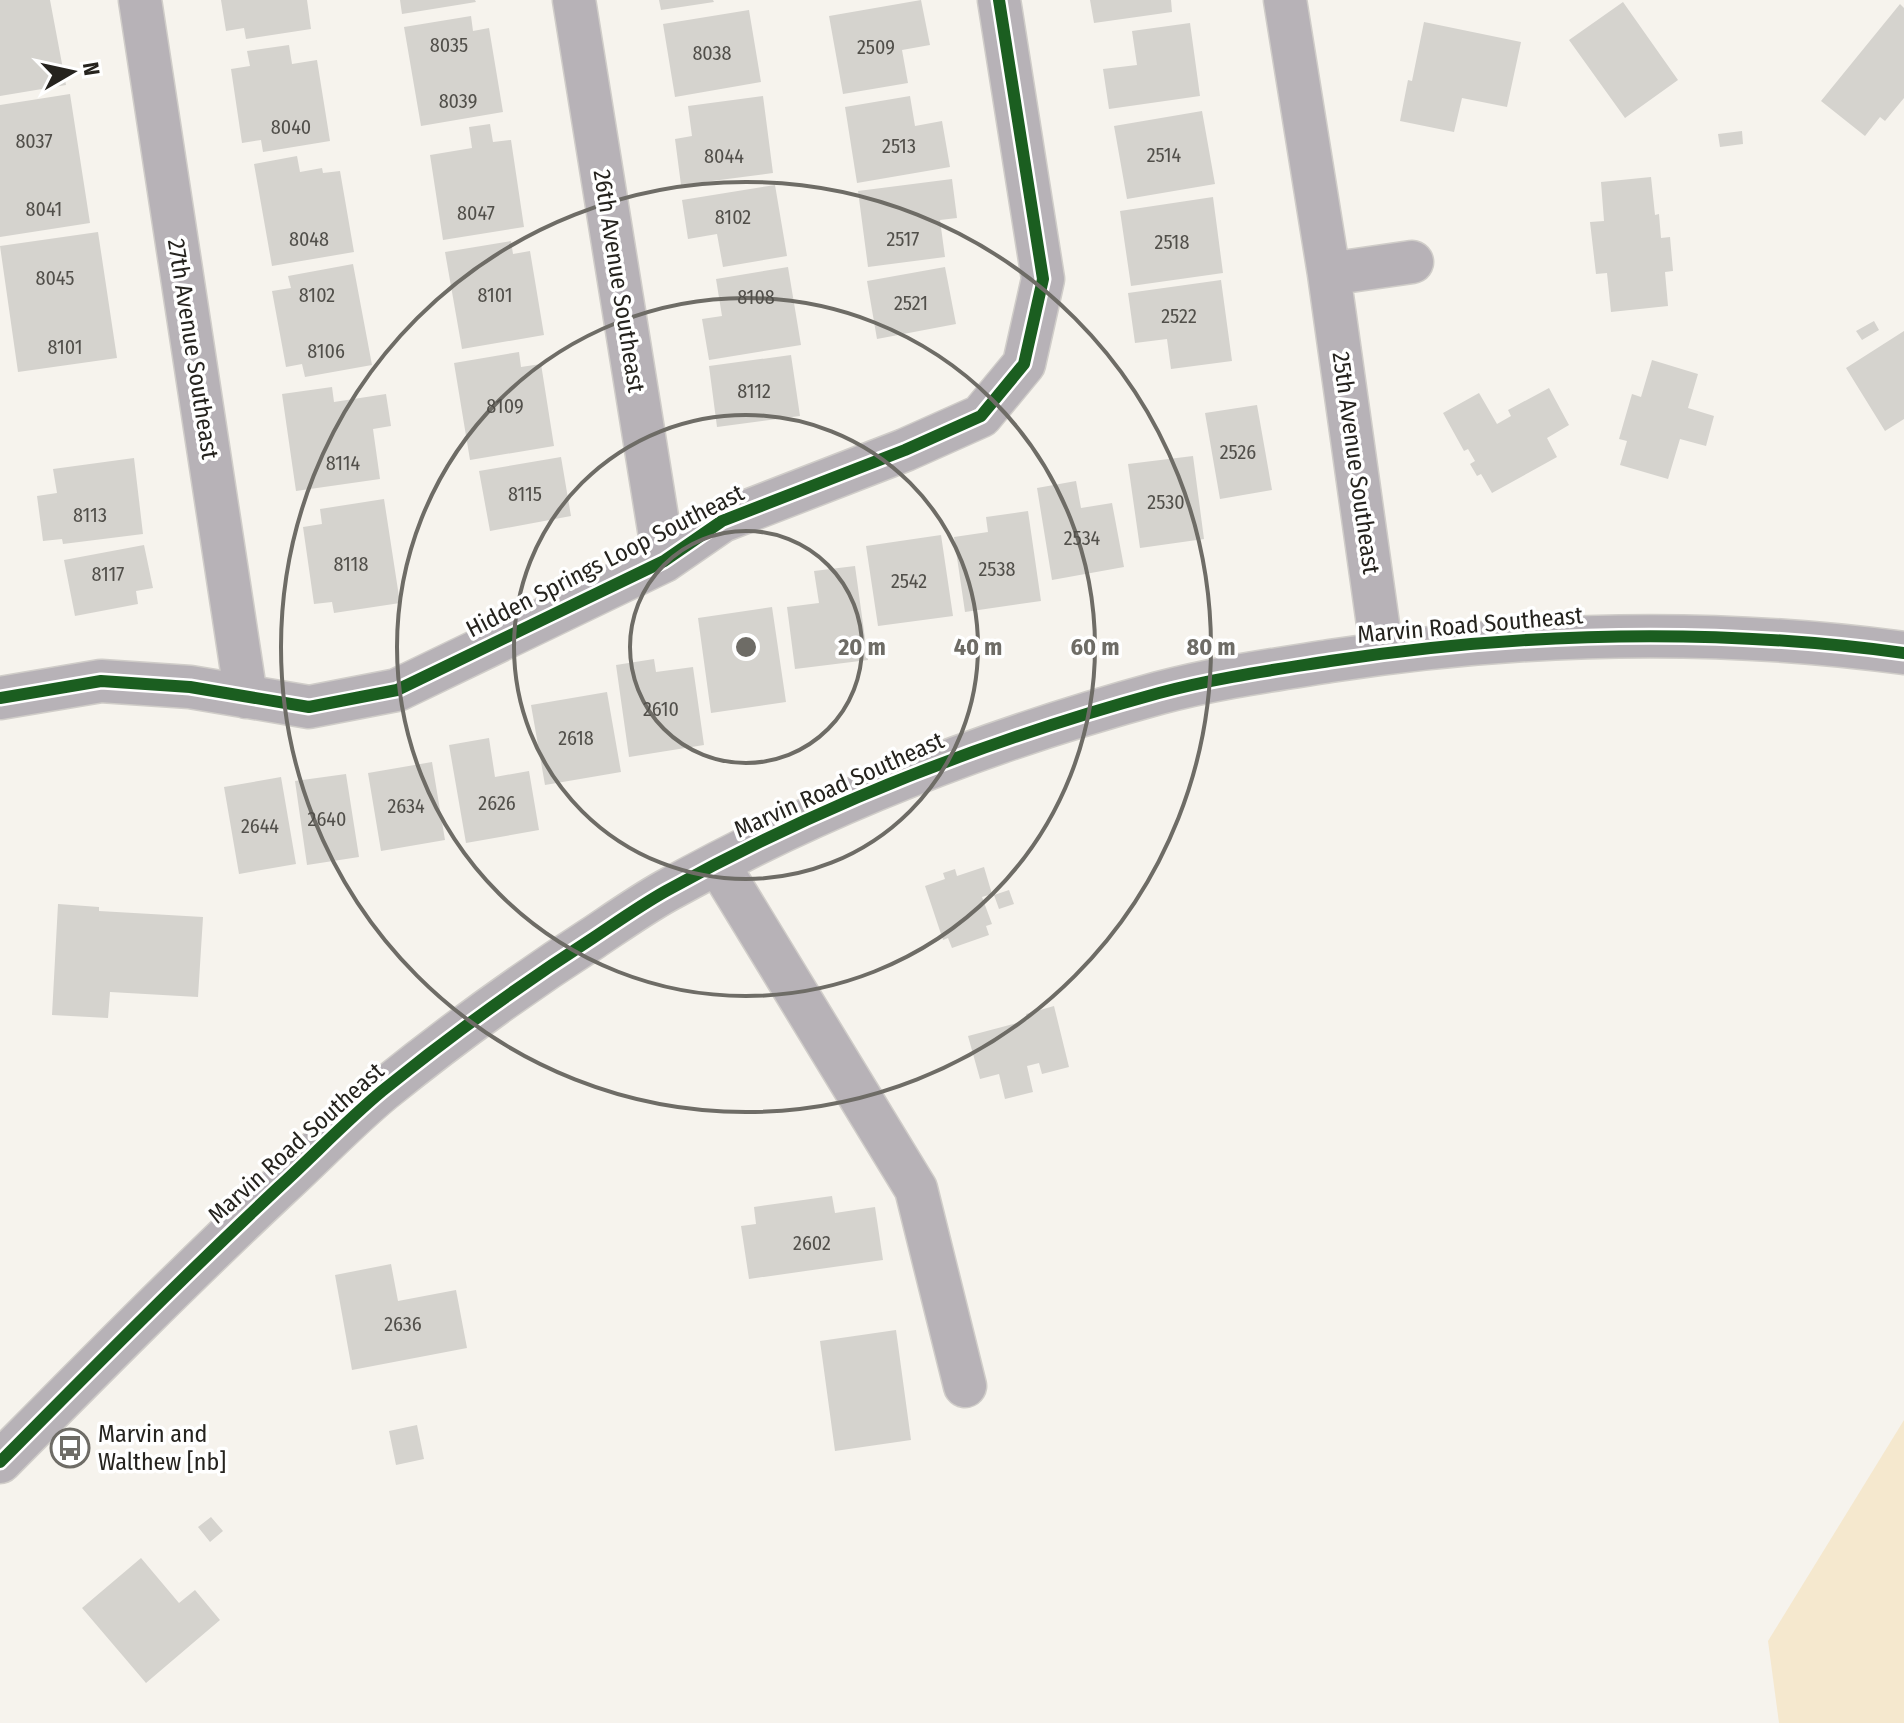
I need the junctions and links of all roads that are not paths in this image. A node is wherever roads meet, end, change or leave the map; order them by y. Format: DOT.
graph roads {
  1 [pos="140,0"];
  2 [pos="574,0"];
  3 [pos="999,0"];
  4 [pos="1285,0"];
  5 [pos="1412,262"];
  6 [pos="1329,274"];
  7 [pos="664,561"];
  8 [pos="1382,653"];
  9 [pos="1904,653"];
  10 [pos="246,697"];
  11 [pos="0,698"];
  12 [pos="718,864"];
  13 [pos="965,1386"];
  14 [pos="0,1462"];
  1 -- 10 [label="street, 27th Avenue Southeast"];
  2 -- 7 [label="street, 26th Avenue Southeast"];
  3 -- 7 [label="street, Hidden Springs Loop Southeast"];
  4 -- 6 [label="street, 25th Avenue Southeast"];
  5 -- 6 [label="street"];
  6 -- 8 [label="street, 25th Avenue Southeast"];
  7 -- 10 [label="street, Hidden Springs Loop Southeast"];
  8 -- 9 [label="street, Marvin Road Southeast"];
  8 -- 12 [label="street, Marvin Road Southeast"];
  10 -- 11 [label="street, Hidden Springs Loop Southeast"];
  12 -- 13 [label="street"];
  12 -- 14 [label="street, Marvin Road Southeast"];
}
